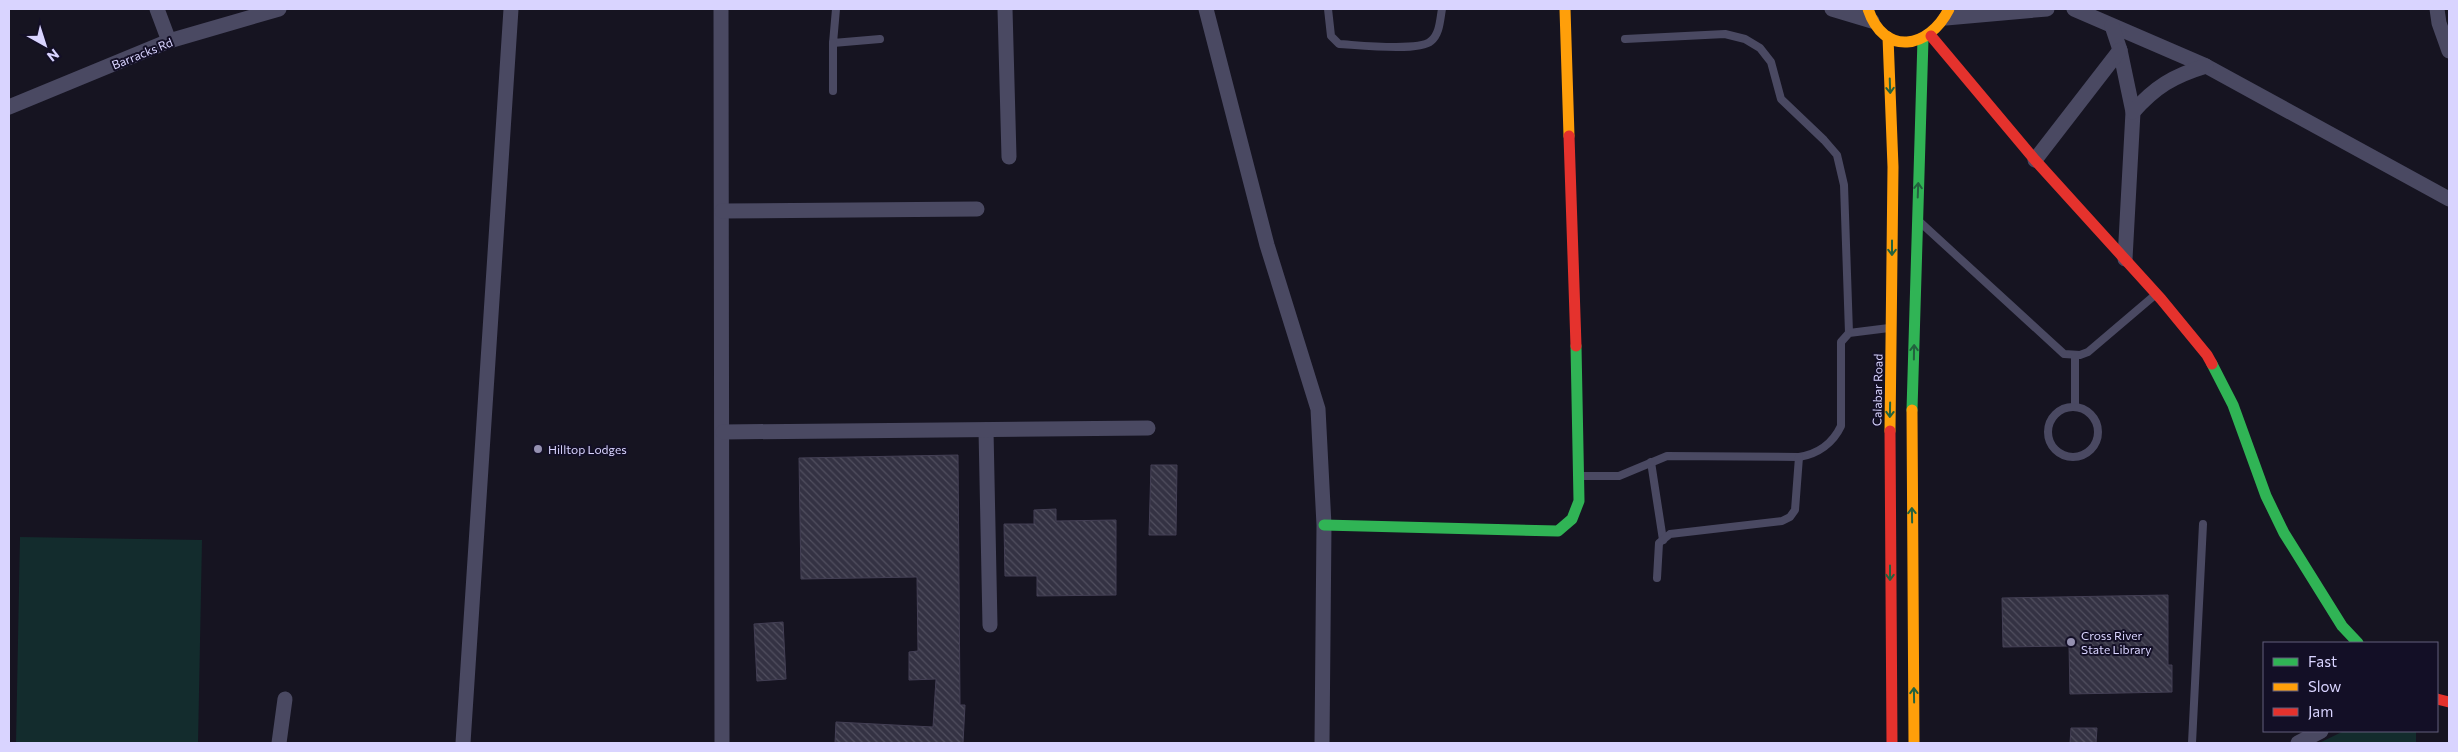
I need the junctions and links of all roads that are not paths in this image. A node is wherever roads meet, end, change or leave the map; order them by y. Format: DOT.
graph roads {
  1 [pos="157,9"];
  2 [pos="279,9"];
  3 [pos="512,9"];
  4 [pos="721,9"];
  5 [pos="836,9"];
  6 [pos="1005,9"];
  7 [pos="1206,9"];
  8 [pos="1328,9"];
  9 [pos="1442,9"];
  10 [pos="1565,9"];
  11 [pos="1832,9"];
  12 [pos="2047,9"];
  13 [pos="2074,9"];
  14 [pos="2437,9"];
  15 [pos="1948,14"];
  16 [pos="1870,15"];
  17 [pos="2112,26"];
  18 [pos="1888,37"];
  19 [pos="1927,37"];
  20 [pos="1625,38"];
  21 [pos="880,39"];
  22 [pos="169,41"];
  23 [pos="833,42"];
  24 [pos="2120,50"];
  25 [pos="2449,51"];
  26 [pos="2206,66"];
  27 [pos="833,91"];
  28 [pos="9,107"];
  29 [pos="2133,112"];
  30 [pos="1008,157"];
  31 [pos="2036,160"];
  32 [pos="2449,199"];
  33 [pos="977,209"];
  34 [pos="722,212"];
  35 [pos="1917,220"];
  36 [pos="2125,258"];
  37 [pos="2156,294"];
  38 [pos="1891,328"];
  39 [pos="1849,333"];
  40 [pos="2076,355"];
  41 [pos="2075,406"];
  42 [pos="1148,428"];
  43 [pos="986,430"];
  44 [pos="723,432"];
  45 [pos="1799,457"];
  46 [pos="1651,462"];
  47 [pos="1580,476"];
  48 [pos="2203,524"];
  49 [pos="1324,525"];
  50 [pos="1663,540"];
  51 [pos="1657,578"];
  52 [pos="990,625"];
  53 [pos="2357,642"];
  54 [pos="285,699"];
  55 [pos="2319,732"];
  56 [pos="278,743"];
  57 [pos="463,743"];
  58 [pos="722,743"];
  59 [pos="1322,743"];
  60 [pos="1892,743"];
  61 [pos="1914,743"];
  62 [pos="2192,743"];
  63 [pos="2298,743"];
  1 -- 22 [label="street"];
  2 -- 22 [label="street, Barracks Rd"];
  3 -- 57 [label="street"];
  4 -- 34 [label="street"];
  5 -- 23 [label="lane"];
  6 -- 30 [label="street"];
  7 -- 49 [label="street"];
  8 -- 9 [label="lane"];
  10 -- 47 [label="street"];
  11 -- 16 [label="street"];
  12 -- 15 [label="street"];
  13 -- 17 [label="street"];
  14 -- 25 [label="street"];
  15 -- 19 [label="street"];
  16 -- 18 [label="street"];
  17 -- 24 [label="street"];
  17 -- 26 [label="street"];
  18 -- 19 [label="street"];
  18 -- 38 [label="street, Calabar Road, one-way"];
  19 -- 31 [label="street"];
  35 -- 19 [label="street, one-way"];
  20 -- 39 [label="lane"];
  21 -- 23 [label="lane"];
  22 -- 28 [label="street, Barracks Rd"];
  23 -- 27 [label="lane"];
  24 -- 29 [label="street"];
  24 -- 31 [label="street"];
  26 -- 29 [label="street"];
  26 -- 32 [label="street"];
  29 -- 36 [label="street"];
  31 -- 36 [label="street"];
  33 -- 34 [label="street"];
  34 -- 44 [label="street"];
  35 -- 40 [label="lane"];
  61 -- 35 [label="street, one-way"];
  36 -- 37 [label="street"];
  37 -- 40 [label="lane"];
  37 -- 53 [label="street"];
  38 -- 39 [label="lane"];
  38 -- 60 [label="street, Calabar Road, one-way"];
  39 -- 45 [label="lane"];
  40 -- 41 [label="lane"];
  41 -- 41 [label="lane"];
  42 -- 43 [label="street"];
  43 -- 44 [label="street"];
  43 -- 52 [label="street"];
  44 -- 58 [label="street"];
  45 -- 46 [label="lane"];
  45 -- 50 [label="lane"];
  46 -- 47 [label="lane"];
  46 -- 50 [label="lane"];
  47 -- 49 [label="street"];
  48 -- 62 [label="lane"];
  49 -- 59 [label="street"];
  50 -- 51 [label="lane"];
  54 -- 56 [label="street"];
  55 -- 63 [label="street"];
}
